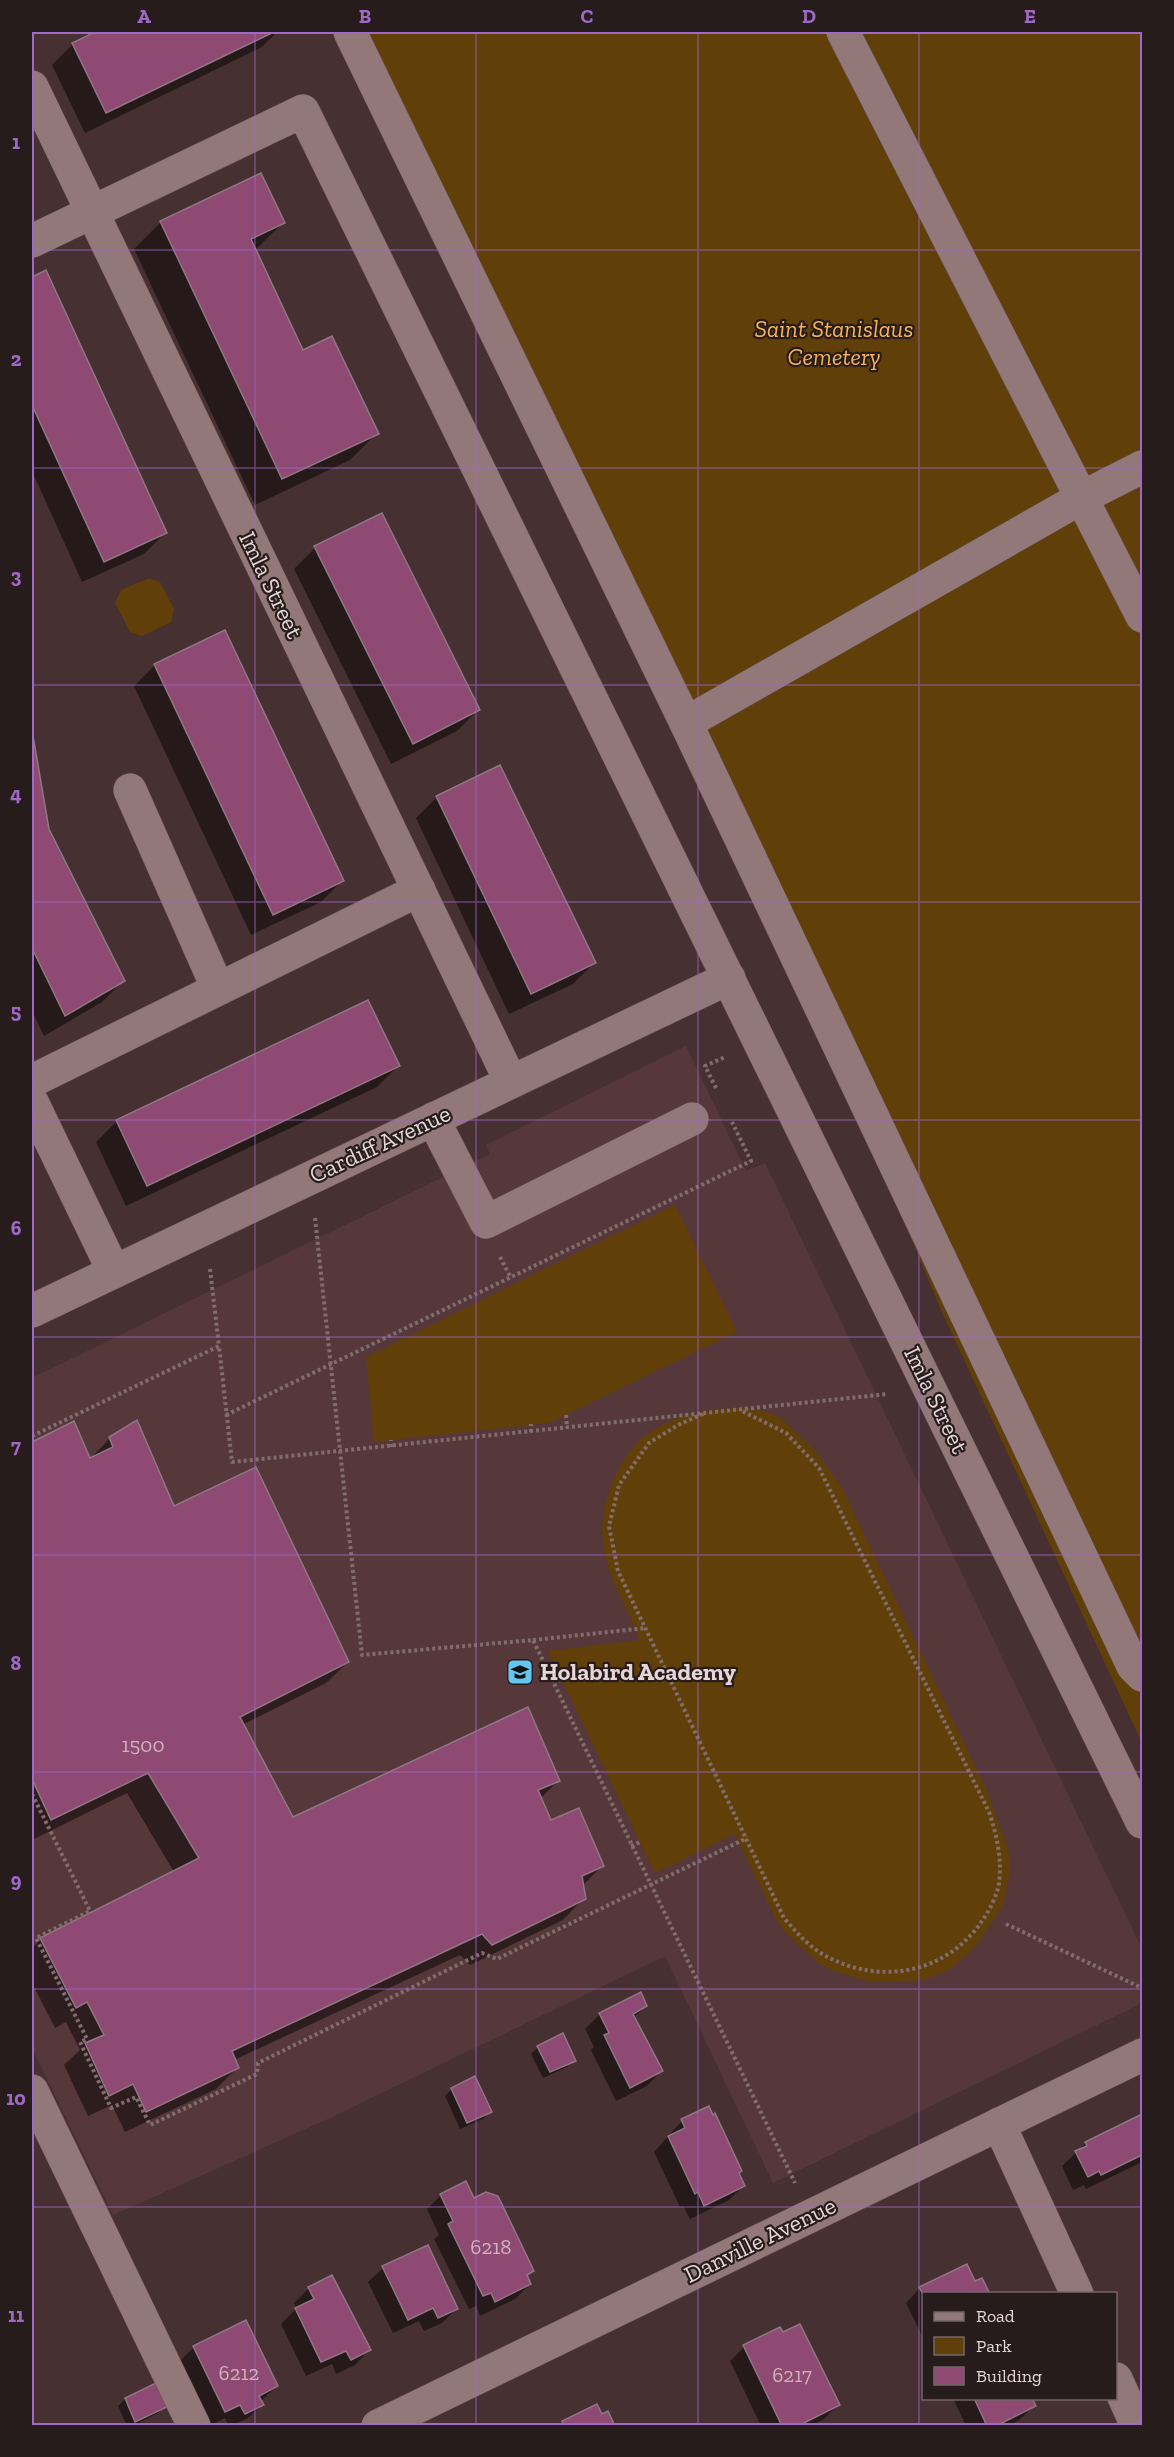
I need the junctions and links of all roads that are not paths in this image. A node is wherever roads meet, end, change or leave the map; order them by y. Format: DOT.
graph roads {
  1 [pos="350,32"];
  2 [pos="843,32"];
  3 [pos="32,87"];
  4 [pos="92,211"];
  5 [pos="32,241"];
  6 [pos="1143,467"];
  7 [pos="1081,498"];
  8 [pos="1143,616"];
  9 [pos="686,723"];
  10 [pos="130,790"];
  11 [pos="419,891"];
  12 [pos="729,978"];
  13 [pos="218,989"];
  14 [pos="32,1081"];
  15 [pos="511,1082"];
  16 [pos="32,1102"];
  17 [pos="433,1119"];
  18 [pos="692,1119"];
  19 [pos="114,1272"];
  20 [pos="32,1311"];
  21 [pos="1143,1675"];
  22 [pos="1133,1780"];
  23 [pos="1143,1822"];
  24 [pos="1143,2055"];
  25 [pos="32,2091"];
  26 [pos="999,2124"];
  27 [pos="1076,2292"];
  28 [pos="1117,2381"];
  29 [pos="194,2426"];
  30 [pos="378,2426"];
  31 [pos="1137,2426"];
  1 -- 9 [label="street"];
  2 -- 7 [label="street"];
  3 -- 4 [label="street, Imla Street"];
  4 -- 5 [label="street"];
  4 -- 11 [label="street, Imla Street"];
  4 -- 12 [label="street, Imla Street"];
  6 -- 7 [label="street"];
  7 -- 8 [label="street"];
  7 -- 9 [label="street"];
  9 -- 21 [label="street"];
  10 -- 13 [label="street"];
  11 -- 13 [label="street"];
  11 -- 15 [label="street, Imla Street"];
  12 -- 15 [label="street, Cardiff Avenue"];
  12 -- 22 [label="street, Imla Street"];
  13 -- 14 [label="street"];
  15 -- 17 [label="street, Cardiff Avenue"];
  16 -- 19 [label="street"];
  17 -- 18 [label="street"];
  17 -- 19 [label="street, Cardiff Avenue"];
  19 -- 20 [label="street, Cardiff Avenue"];
  22 -- 23 [label="street, Imla Street"];
  24 -- 26 [label="street, Danville Avenue"];
  25 -- 29 [label="street"];
  26 -- 27 [label="street"];
  26 -- 30 [label="street, Danville Avenue"];
  28 -- 31 [label="street"];
}
